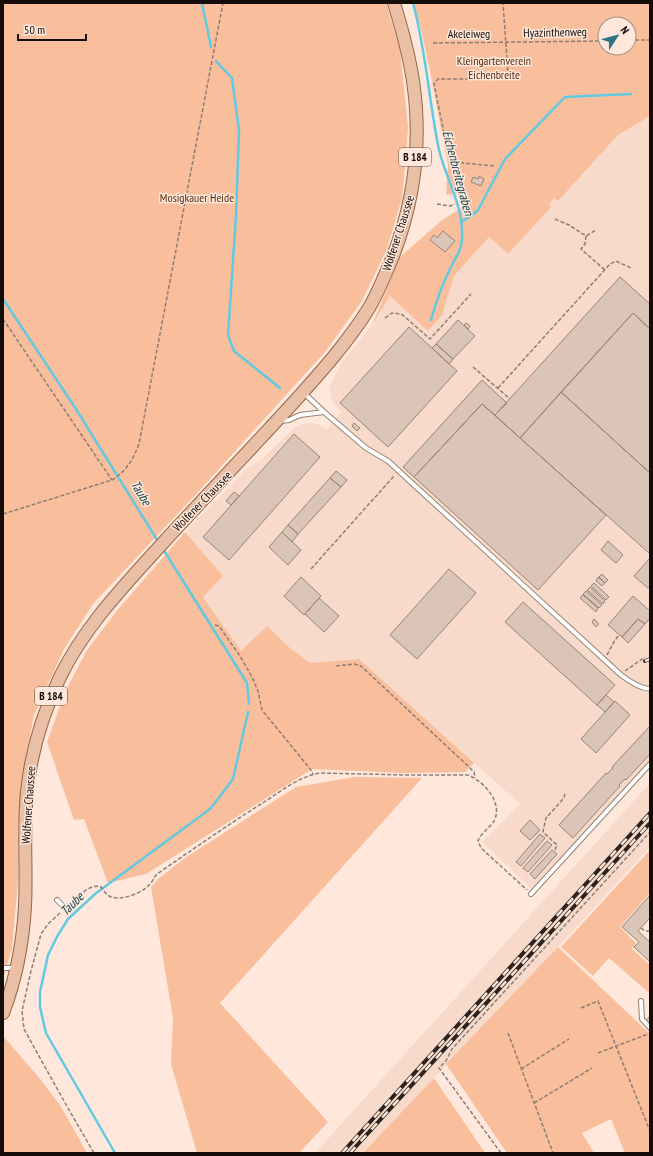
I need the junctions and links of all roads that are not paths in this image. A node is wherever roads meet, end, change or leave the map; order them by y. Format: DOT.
graph roads {
  1 [pos="394,3"];
  2 [pos="303,392"];
  3 [pos="324,412"];
  4 [pos="277,421"];
  5 [pos="650,689"];
  6 [pos="650,764"];
  7 [pos="531,894"];
  8 [pos="57,900"];
  9 [pos="65,908"];
  10 [pos="3,968"];
  11 [pos="17,968"];
  12 [pos="641,1001"];
  13 [pos="3,1013"];
  14 [pos="650,1028"];
  1 -- 2 [label="main road, Wolfener Chaussee / B 184"];
  2 -- 3 [label="lane"];
  2 -- 4 [label="main road, Wolfener Chaussee / B 184"];
  3 -- 4 [label="lane"];
  3 -- 5 [label="lane"];
  4 -- 11 [label="main road, Wolfener Chaussee / B 184"];
  6 -- 7 [label="lane"];
  8 -- 9 [label="lane"];
  10 -- 11 [label="lane"];
  11 -- 13 [label="main road, Wolfener Chaussee / B 184"];
  12 -- 14 [label="lane"];
}
